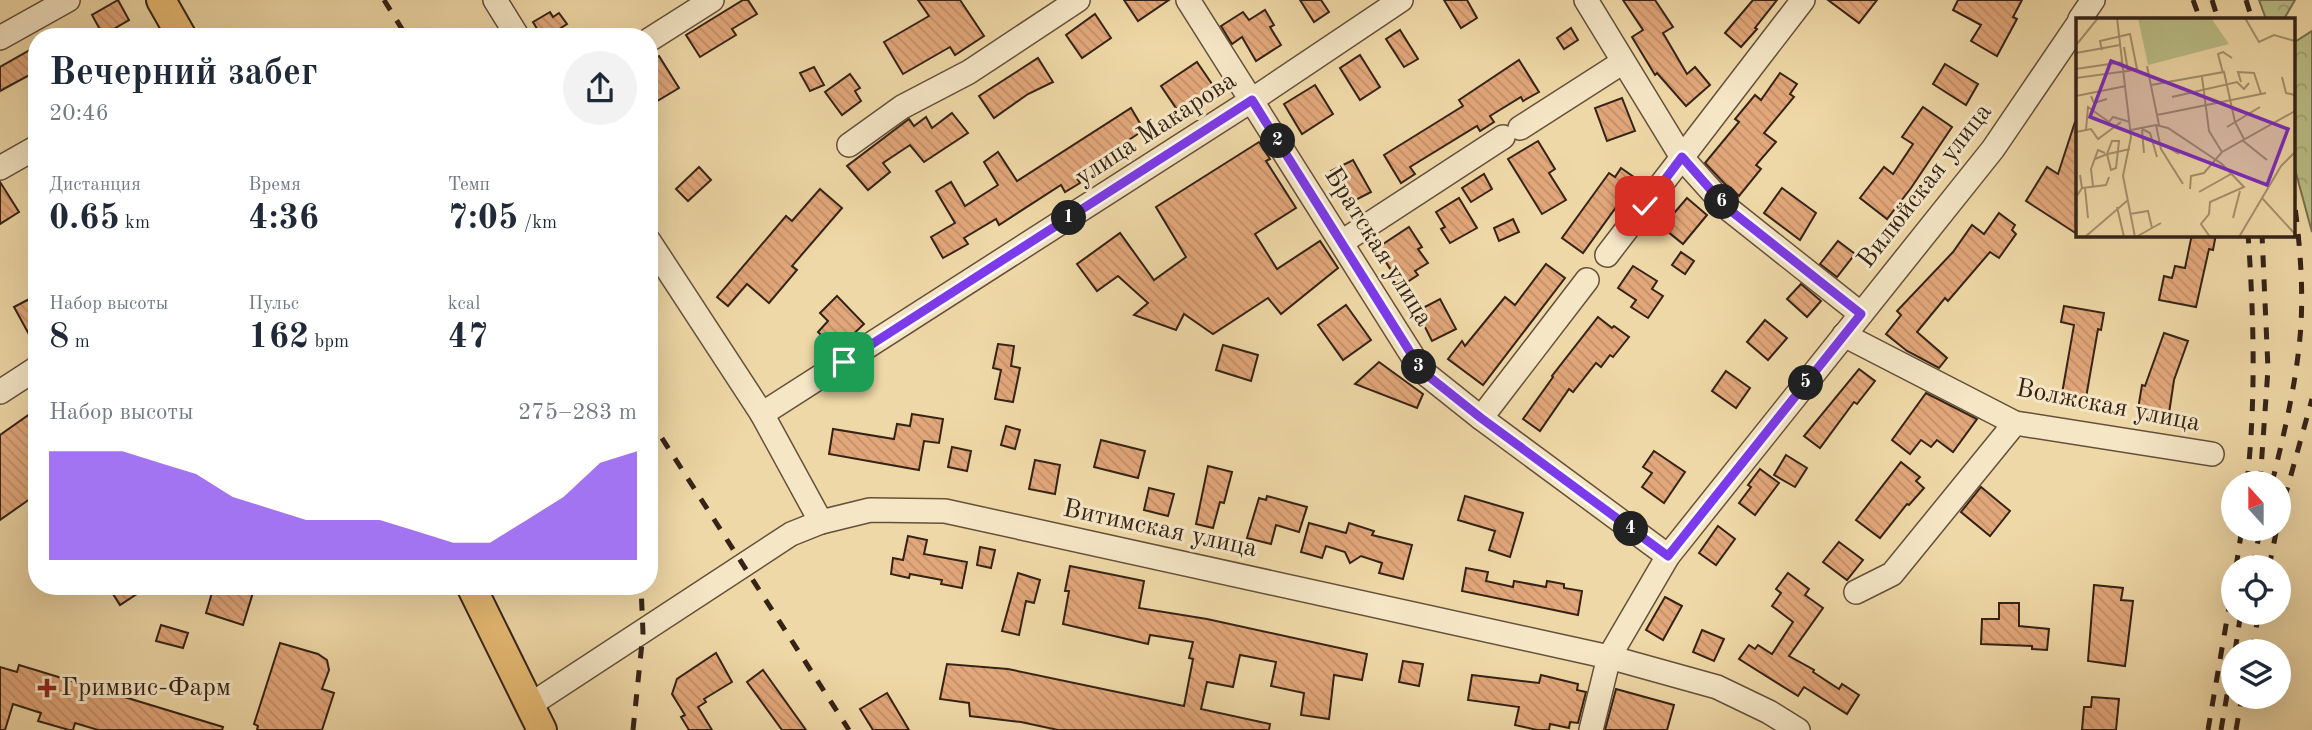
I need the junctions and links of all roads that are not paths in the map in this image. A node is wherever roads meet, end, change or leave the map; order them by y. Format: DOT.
graph roads {
  1 [pos="68,0"];
  2 [pos="161,0"];
  3 [pos="495,0"];
  4 [pos="712,0"];
  5 [pos="1078,0"];
  6 [pos="1188,0"];
  7 [pos="1401,0"];
  8 [pos="1586,0"];
  9 [pos="1803,0"];
  10 [pos="2093,0"];
  11 [pos="2081,18"];
  12 [pos="2076,25"];
  13 [pos="177,28"];
  14 [pos="512,28"];
  15 [pos="658,34"];
  16 [pos="0,38"];
  17 [pos="1623,62"];
  18 [pos="1252,100"];
  19 [pos="849,145"];
  20 [pos="28,151"];
  21 [pos="1682,157"];
  22 [pos="0,168"];
  23 [pos="1342,242"];
  24 [pos="658,255"];
  25 [pos="1607,255"];
  26 [pos="1587,280"];
  27 [pos="1861,314"];
  28 [pos="1844,335"];
  29 [pos="28,374"];
  30 [pos="0,392"];
  31 [pos="762,414"];
  32 [pos="1481,418"];
  33 [pos="2015,423"];
  34 [pos="2212,454"];
  35 [pos="821,522"];
  36 [pos="1668,556"];
  37 [pos="1856,592"];
  38 [pos="475,595"];
  39 [pos="1609,657"];
  40 [pos="536,718"];
  41 [pos="1591,730"];
  42 [pos="1798,730"];
  1 -- 16 [label="street"];
  2 -- 13 [label="main road"];
  3 -- 14 [label="street"];
  4 -- 15 [label="street"];
  5 -- 19 [label="street"];
  6 -- 18 [label="street, Братская улица"];
  7 -- 18 [label="street, улица Макарова"];
  8 -- 17 [label="street"];
  9 -- 21 [label="street"];
  10 -- 11 [label="street"];
  12 -- 27 [label="street, Вилюйская улица"];
  17 -- 21 [label="street"];
  17 -- 23 [label="street"];
  18 -- 23 [label="street, Братская улица"];
  18 -- 31 [label="street, улица Макарова"];
  20 -- 22 [label="street"];
  21 -- 25 [label="street"];
  21 -- 27 [label="street"];
  23 -- 32 [label="street, Братская улица"];
  24 -- 31 [label="street"];
  26 -- 32 [label="street"];
  27 -- 28 [label="street, Вилюйская улица"];
  28 -- 33 [label="street, Волжская улица"];
  28 -- 36 [label="street, Вилюйская улица"];
  29 -- 30 [label="street"];
  31 -- 35 [label="street"];
  32 -- 36 [label="street, Братская улица"];
  33 -- 34 [label="street, Волжская улица"];
  33 -- 37 [label="street"];
  35 -- 39 [label="street, Витимская улица"];
  35 -- 40 [label="street, Витимская улица"];
  36 -- 39 [label="street, Вилюйская улица"];
  38 -- 40 [label="main road"];
  39 -- 41 [label="street, Вилюйская улица"];
  39 -- 42 [label="street, Витимская улица"];
}
